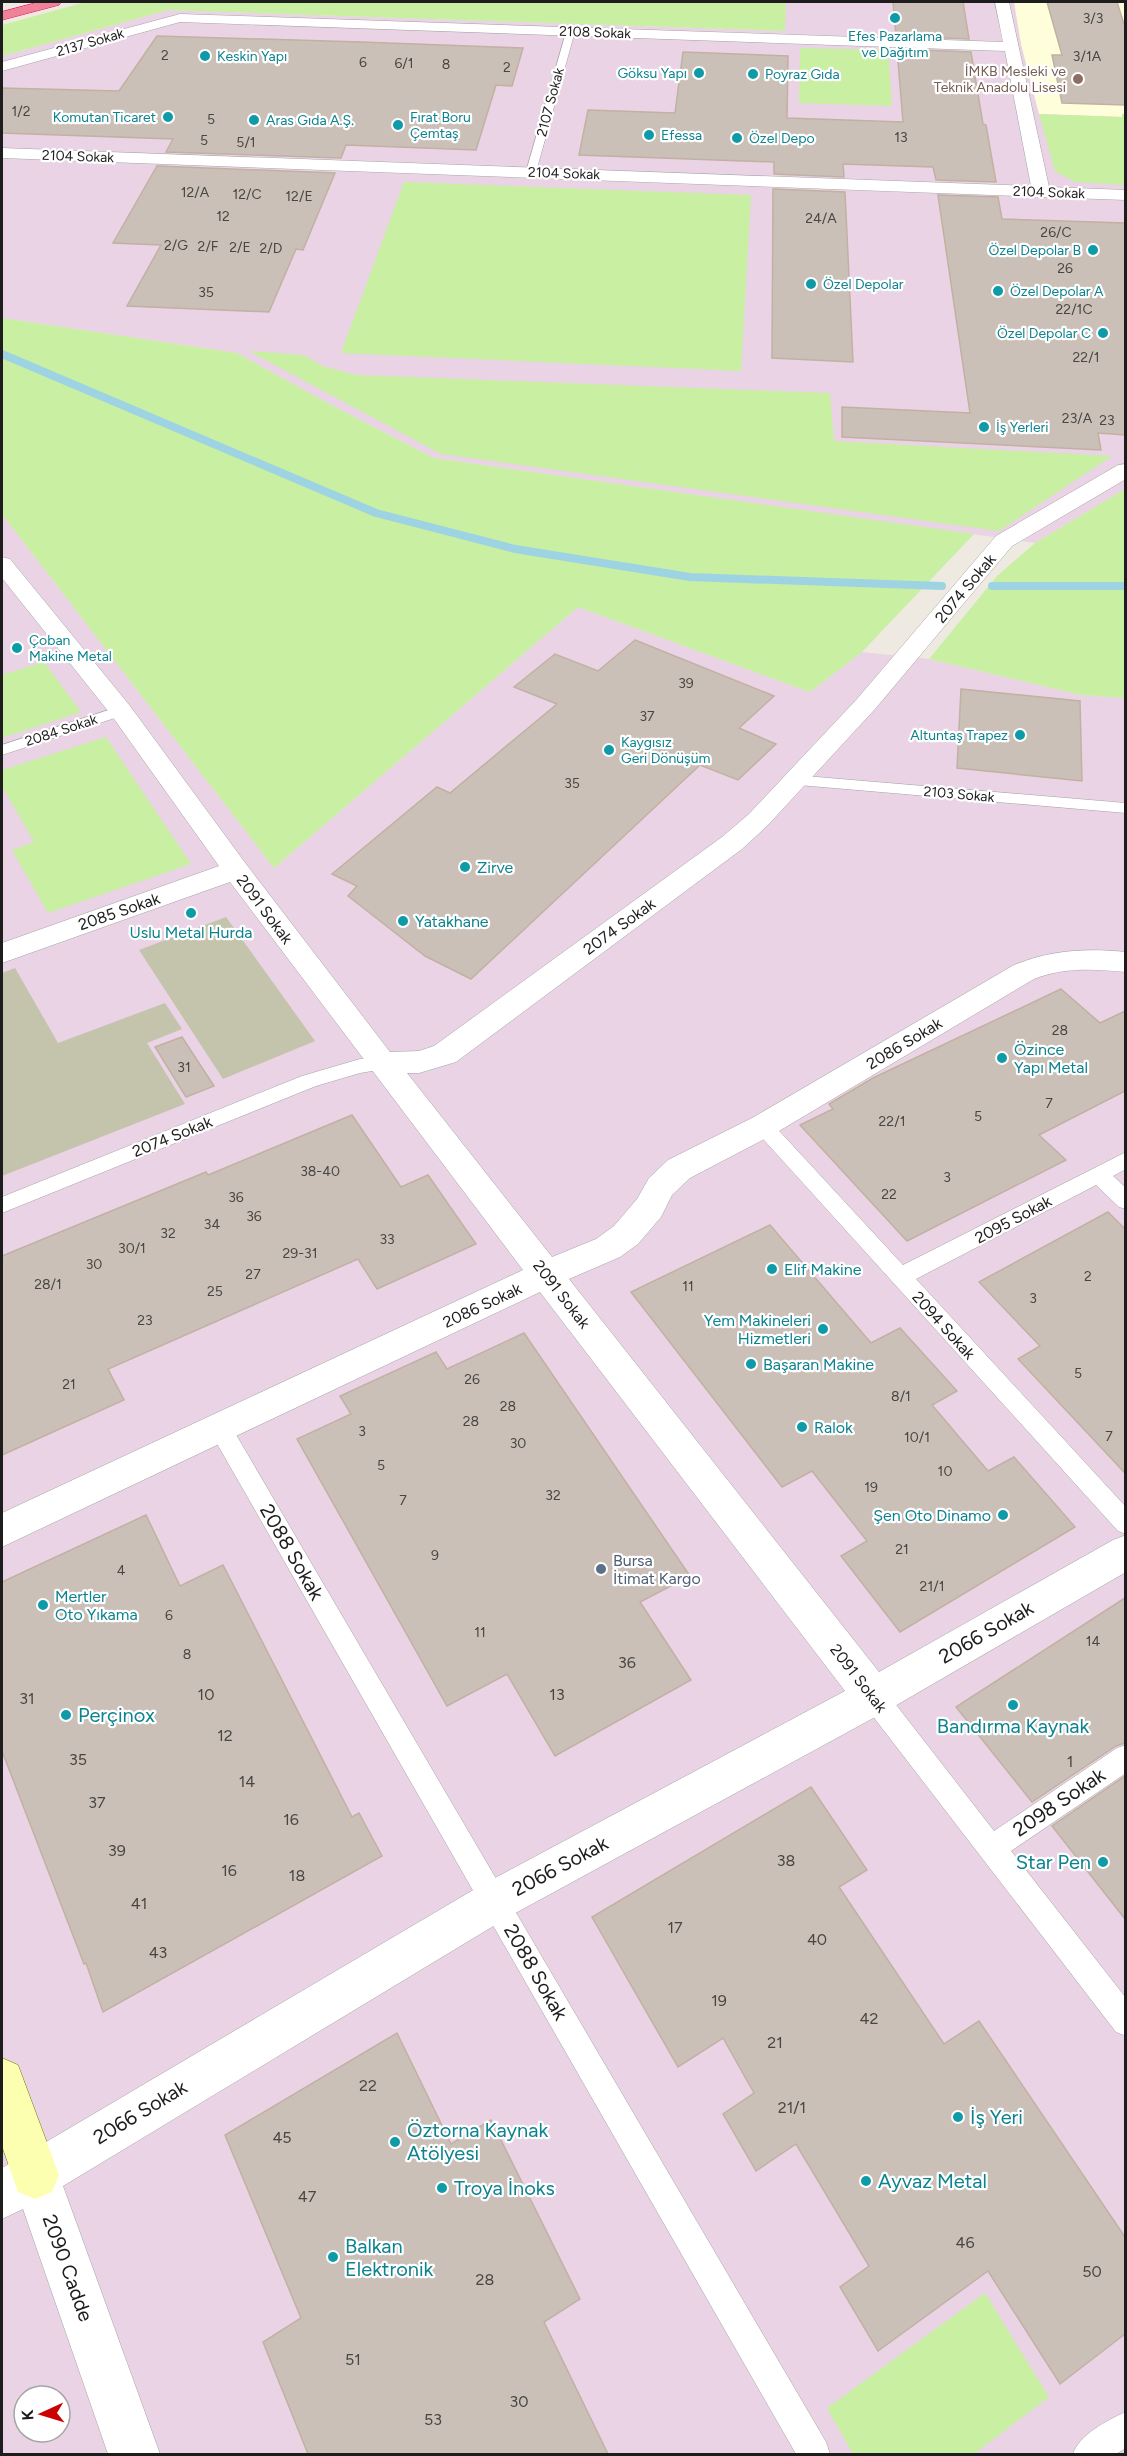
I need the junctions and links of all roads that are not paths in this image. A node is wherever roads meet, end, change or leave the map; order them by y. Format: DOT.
graph roads {
  1 [pos="54,2"];
  2 [pos="1002,2"];
  3 [pos="2,16"];
  4 [pos="180,18"];
  5 [pos="570,32"];
  6 [pos="1011,47"];
  7 [pos="2,67"];
  8 [pos="2,153"];
  9 [pos="531,172"];
  10 [pos="1041,192"];
  11 [pos="1125,195"];
  12 [pos="1125,470"];
  13 [pos="2,564"];
  14 [pos="11,593"];
  15 [pos="120,711"];
  16 [pos="2,750"];
  17 [pos="793,780"];
  18 [pos="1125,808"];
  19 [pos="236,870"];
  20 [pos="2,953"];
  21 [pos="1125,962"];
  22 [pos="383,1063"];
  23 [pos="763,1126"];
  24 [pos="1125,1160"];
  25 [pos="1098,1174"];
  26 [pos="1125,1201"];
  27 [pos="2,1205"];
  28 [pos="546,1274"];
  29 [pos="900,1277"];
  30 [pos="220,1428"];
  31 [pos="1125,1524"];
  32 [pos="2,1531"];
  33 [pos="1125,1552"];
  34 [pos="874,1697"];
  35 [pos="1125,1757"];
  36 [pos="992,1848"];
  37 [pos="495,1901"];
  38 [pos="1125,2022"];
  39 [pos="2,2080"];
  40 [pos="18,2185"];
  41 [pos="1125,2428"];
  42 [pos="134,2454"];
  43 [pos="814,2454"];
  44 [pos="1089,2454"];
  1 -- 3 [label="highway"];
  2 -- 6 [label="street"];
  4 -- 5 [label="street, 2108 Sokak"];
  4 -- 7 [label="street, 2137 Sokak"];
  5 -- 6 [label="street, 2108 Sokak"];
  5 -- 9 [label="lane, 2107 Sokak"];
  6 -- 10 [label="street"];
  8 -- 9 [label="street, 2104 Sokak"];
  9 -- 10 [label="street, 2104 Sokak"];
  10 -- 11 [label="street, 2104 Sokak"];
  12 -- 17 [label="street, 2074 Sokak"];
  13 -- 14 [label="street, 2091 Sokak"];
  14 -- 15 [label="street, 2091 Sokak"];
  15 -- 16 [label="lane, 2084 Sokak"];
  15 -- 19 [label="street, 2091 Sokak"];
  17 -- 18 [label="lane, 2103 Sokak"];
  17 -- 22 [label="street, 2074 Sokak"];
  19 -- 20 [label="street, 2085 Sokak"];
  19 -- 22 [label="street, 2091 Sokak"];
  21 -- 23 [label="street, 2086 Sokak"];
  22 -- 27 [label="lane, 2074 Sokak"];
  22 -- 28 [label="street, 2091 Sokak"];
  23 -- 28 [label="street, 2086 Sokak"];
  23 -- 29 [label="lane, 2094 Sokak"];
  24 -- 25 [label="lane, 2095 Sokak"];
  25 -- 26 [label="lane"];
  25 -- 29 [label="lane, 2095 Sokak"];
  28 -- 30 [label="street, 2086 Sokak"];
  28 -- 34 [label="street, 2091 Sokak"];
  29 -- 31 [label="lane, 2094 Sokak"];
  30 -- 32 [label="street, 2086 Sokak"];
  30 -- 37 [label="lane, 2088 Sokak"];
  33 -- 34 [label="street, 2066 Sokak"];
  34 -- 36 [label="lane, 2091 Sokak"];
  34 -- 37 [label="street, 2066 Sokak"];
  35 -- 36 [label="lane, 2098 Sokak"];
  36 -- 38 [label="lane, 2091 Sokak"];
  37 -- 40 [label="street, 2066 Sokak"];
  37 -- 43 [label="lane, 2088 Sokak"];
  39 -- 40 [label="street, 2090 Cadde"];
  40 -- 42 [label="street, 2090 Cadde"];
  41 -- 44 [label="lane"];
}
